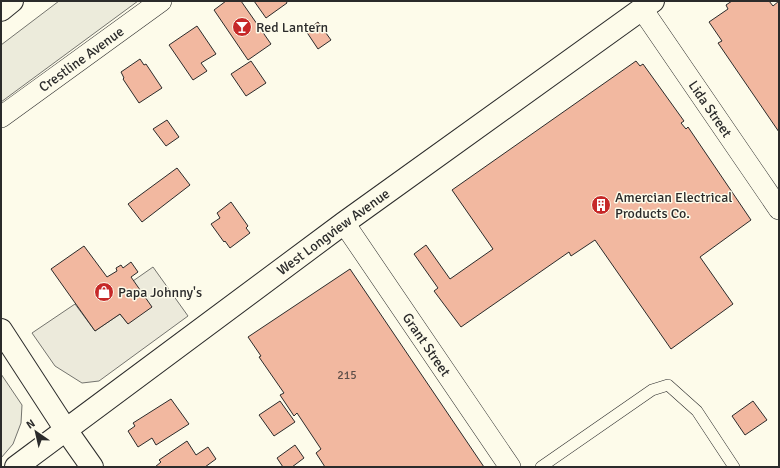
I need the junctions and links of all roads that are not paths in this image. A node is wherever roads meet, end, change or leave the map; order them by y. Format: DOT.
graph roads {
  1 [pos="12,1"];
  2 [pos="161,1"];
  3 [pos="648,5"];
  4 [pos="1,10"];
  5 [pos="1,117"];
  6 [pos="779,209"];
  7 [pos="344,222"];
  8 [pos="1,330"];
  9 [pos="66,430"];
  10 [pos="16,467"];
  11 [pos="92,467"];
  12 [pos="510,467"];
  13 [pos="541,467"];
  14 [pos="734,467"];
  1 -- 4 [label="main road"];
  2 -- 5 [label="street, Crestline Avenue"];
  3 -- 6 [label="street, Lida Street"];
  3 -- 7 [label="main road, West Longview Avenue"];
  7 -- 9 [label="main road, West Longview Avenue"];
  7 -- 12 [label="street, Grant Street"];
  8 -- 9 [label="main road"];
  9 -- 10 [label="main road, West Longview Avenue"];
  9 -- 11 [label="main road"];
  13 -- 14 [label="lane"];
}
